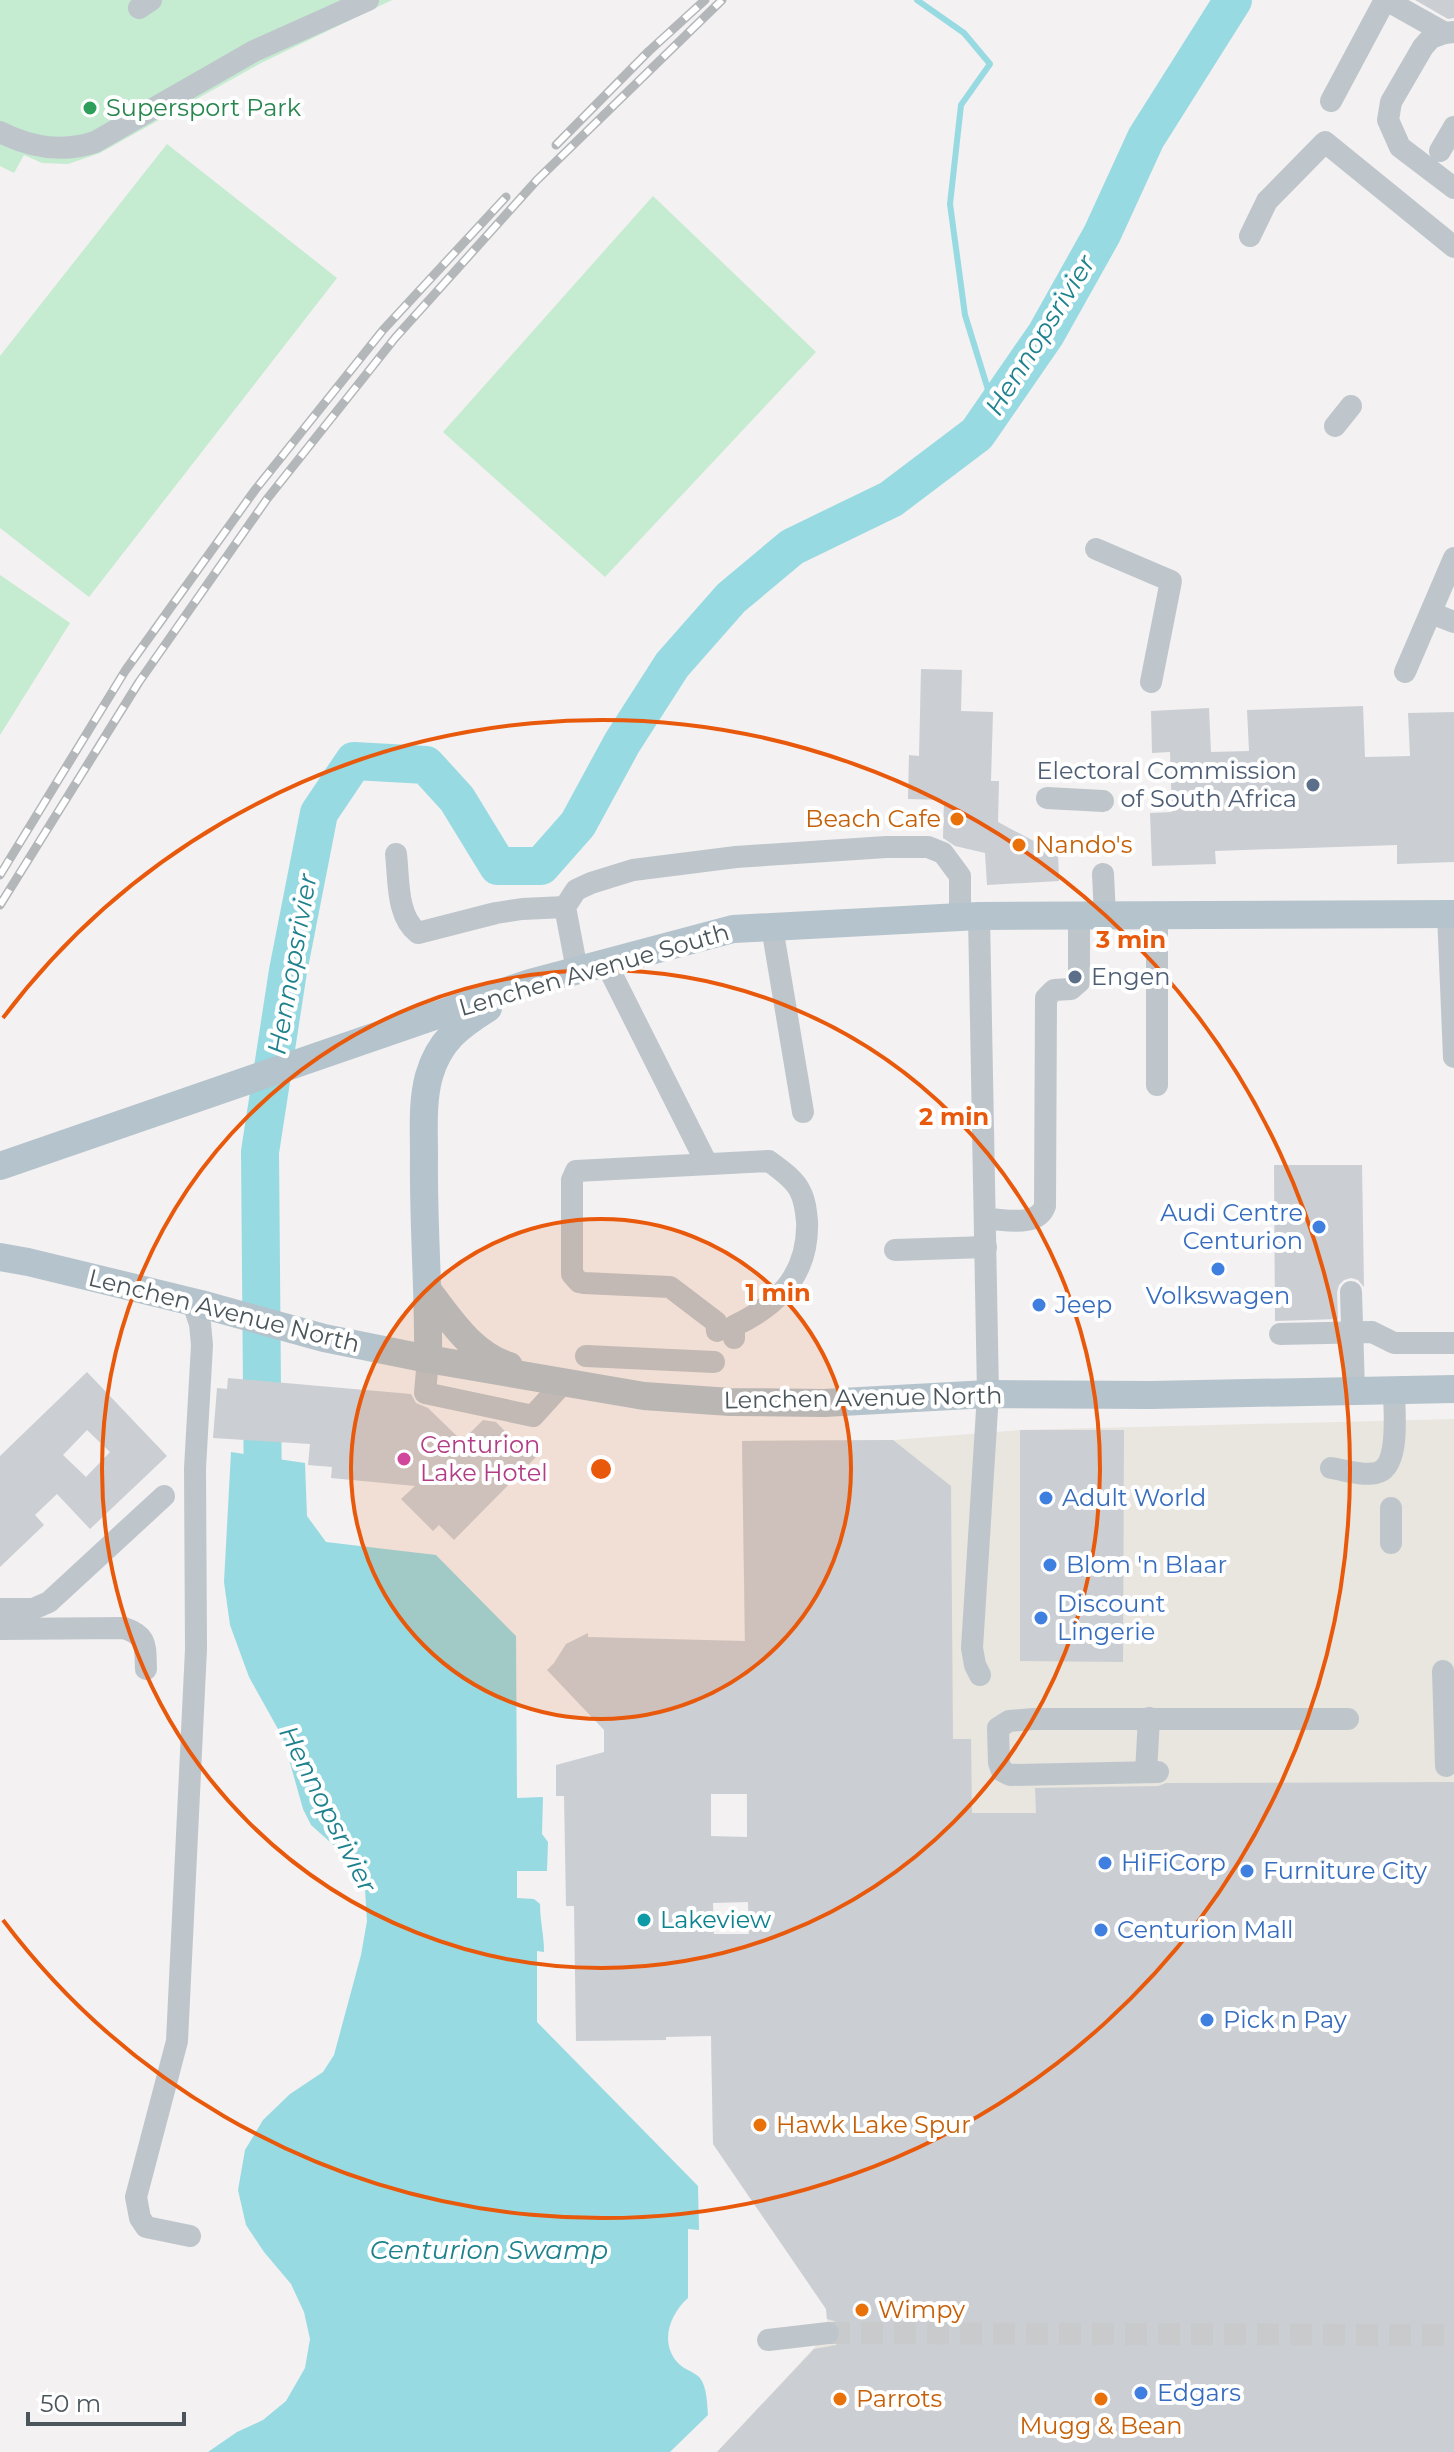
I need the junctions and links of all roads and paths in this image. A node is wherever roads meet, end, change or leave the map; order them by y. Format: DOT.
graph roads {
  1 [pos="368,0"];
  2 [pos="1385,0"];
  3 [pos="1450,32"];
  4 [pos="1331,101"];
  5 [pos="1454,127"];
  6 [pos="0,132"];
  7 [pos="1440,151"];
  8 [pos="1454,188"];
  9 [pos="1250,236"];
  10 [pos="1454,247"];
  11 [pos="1351,406"];
  12 [pos="1335,426"];
  13 [pos="1096,549"];
  14 [pos="1453,563"];
  15 [pos="1431,613"];
  16 [pos="1454,622"];
  17 [pos="1405,672"];
  18 [pos="1151,682"];
  19 [pos="1047,798"];
  20 [pos="1103,801"];
  21 [pos="396,854"];
  22 [pos="1103,874"];
  23 [pos="565,907"];
  24 [pos="1451,914"];
  25 [pos="1092,916"];
  26 [pos="1157,916"];
  27 [pos="970,917"];
  28 [pos="772,927"];
  29 [pos="606,963"];
  30 [pos="577,970"];
  31 [pos="530,983"];
  32 [pos="1453,1028"];
  33 [pos="1454,1057"];
  34 [pos="1157,1085"];
  35 [pos="803,1112"];
  36 [pos="707,1164"];
  37 [pos="0,1166"];
  38 [pos="986,1219"];
  39 [pos="986,1247"];
  40 [pos="895,1250"];
  41 [pos="0,1257"];
  42 [pos="429,1292"];
  43 [pos="1351,1292"];
  44 [pos="197,1303"];
  45 [pos="1280,1334"];
  46 [pos="1352,1334"];
  47 [pos="1454,1343"];
  48 [pos="586,1356"];
  49 [pos="428,1359"];
  50 [pos="714,1362"];
  51 [pos="564,1382"];
  52 [pos="1454,1389"];
  53 [pos="1394,1390"];
  54 [pos="1354,1391"];
  55 [pos="988,1394"];
  56 [pos="1331,1468"];
  57 [pos="164,1496"];
  58 [pos="1391,1508"];
  59 [pos="1391,1543"];
  60 [pos="0,1609"];
  61 [pos="0,1629"];
  62 [pos="146,1669"];
  63 [pos="1443,1671"];
  64 [pos="980,1675"];
  65 [pos="1149,1718"];
  66 [pos="1348,1719"];
  67 [pos="1446,1766"];
  68 [pos="190,2236"];
  69 [pos="828,2333"];
  70 [pos="768,2340"];
  1 -- 6 [label="street"];
  2 -- 3 [label="street"];
  2 -- 4 [label="street"];
  3 -- 8 [label="street"];
  5 -- 7 [label="street"];
  9 -- 10 [label="street"];
  11 -- 12 [label="street"];
  13 -- 18 [label="street"];
  14 -- 15 [label="street"];
  15 -- 16 [label="street"];
  15 -- 17 [label="street"];
  19 -- 20 [label="street"];
  21 -- 23 [label="street"];
  22 -- 25 [label="street"];
  23 -- 27 [label="street"];
  23 -- 30 [label="street"];
  24 -- 26 [label="main road, Lenchen Avenue South"];
  24 -- 32 [label="street"];
  25 -- 26 [label="main road, Lenchen Avenue South"];
  25 -- 27 [label="main road, Lenchen Avenue South"];
  25 -- 38 [label="street"];
  26 -- 34 [label="street"];
  27 -- 28 [label="main road, Lenchen Avenue South"];
  27 -- 38 [label="street"];
  28 -- 29 [label="main road, Lenchen Avenue South"];
  28 -- 35 [label="street"];
  29 -- 30 [label="main road, Lenchen Avenue South"];
  29 -- 36 [label="street"];
  30 -- 31 [label="main road, Lenchen Avenue South"];
  31 -- 37 [label="main road, Lenchen Avenue South"];
  31 -- 42 [label="main road"];
  32 -- 33 [label="street"];
  36 -- 36 [label="street"];
  38 -- 39 [label="street"];
  39 -- 40 [label="street"];
  39 -- 55 [label="street"];
  41 -- 44 [label="main road, Lenchen Avenue North"];
  42 -- 49 [label="main road"];
  42 -- 51 [label="main road"];
  43 -- 46 [label="street"];
  44 -- 49 [label="main road, Lenchen Avenue North"];
  44 -- 68 [label="street"];
  45 -- 46 [label="street"];
  46 -- 47 [label="street"];
  46 -- 54 [label="street"];
  48 -- 50 [label="street"];
  49 -- 51 [label="main road, Lenchen Avenue North"];
  49 -- 51 [label="street"];
  51 -- 55 [label="main road, Lenchen Avenue North"];
  52 -- 53 [label="main road, Lenchen Avenue North"];
  53 -- 54 [label="main road, Lenchen Avenue North"];
  53 -- 56 [label="street"];
  54 -- 55 [label="main road, Lenchen Avenue North"];
  55 -- 64 [label="street"];
  57 -- 60 [label="street"];
  58 -- 59 [label="street"];
  61 -- 62 [label="street"];
  63 -- 67 [label="street"];
  65 -- 65 [label="street"];
  65 -- 66 [label="street"];
  69 -- 70 [label="street"];
}
